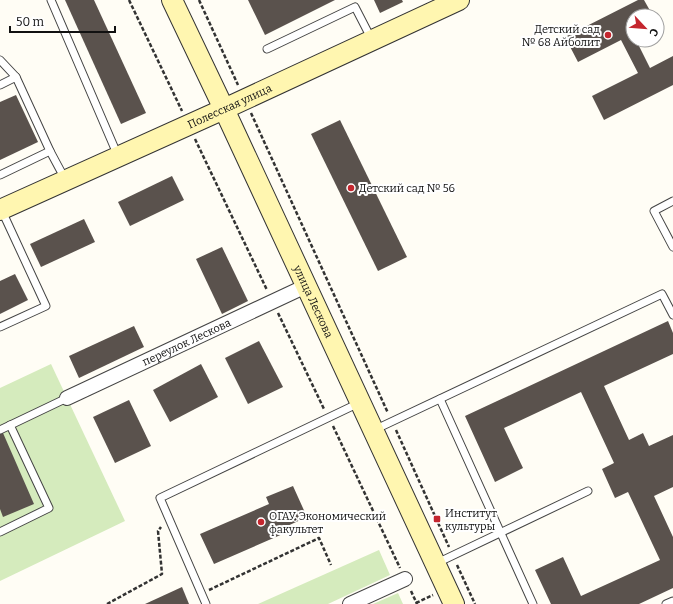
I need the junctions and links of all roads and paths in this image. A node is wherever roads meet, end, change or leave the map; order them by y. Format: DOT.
graph roads {
  1 [pos="51,0"];
  2 [pos="172,0"];
  3 [pos="199,0"];
  4 [pos="459,0"];
  5 [pos="372,40"];
  6 [pos="267,49"];
  7 [pos="0,60"];
  8 [pos="16,77"];
  9 [pos="0,85"];
  10 [pos="245,99"];
  11 [pos="224,109"];
  12 [pos="50,151"];
  13 [pos="118,157"];
  14 [pos="0,175"];
  15 [pos="65,180"];
  16 [pos="673,201"];
  17 [pos="1,210"];
  18 [pos="673,247"];
  19 [pos="306,286"];
  20 [pos="673,315"];
  21 [pos="0,327"];
  22 [pos="67,398"];
  23 [pos="440,399"];
  24 [pos="361,402"];
  25 [pos="392,422"];
  26 [pos="10,425"];
  27 [pos="0,430"];
  28 [pos="374,430"];
  29 [pos="588,491"];
  30 [pos="168,515"];
  31 [pos="0,532"];
  32 [pos="500,534"];
  33 [pos="444,560"];
  34 [pos="331,565"];
  35 [pos="405,579"];
  36 [pos="202,594"];
  37 [pos="673,601"];
  38 [pos="107,604"];
  39 [pos="206,604"];
  40 [pos="350,604"];
  41 [pos="454,604"];
  42 [pos="475,604"];
  43 [pos="533,604"];
  44 [pos="666,604"];
  1 -- 13 [label="lane"];
  2 -- 11 [label="main road, улица Лескова"];
  3 -- 10 [label="path"];
  4 -- 5 [label="main road, Полесская улица"];
  5 -- 6 [label="lane"];
  5 -- 10 [label="main road, Полесская улица"];
  7 -- 8 [label="lane"];
  8 -- 9 [label="lane"];
  8 -- 12 [label="lane"];
  10 -- 11 [label="main road, Полесская улица"];
  10 -- 25 [label="path"];
  11 -- 13 [label="main road, Полесская улица"];
  11 -- 19 [label="main road, улица Лескова"];
  12 -- 14 [label="lane"];
  12 -- 15 [label="lane"];
  13 -- 15 [label="main road, Полесская улица"];
  15 -- 17 [label="main road, Полесская улица"];
  16 -- 18 [label="lane"];
  17 -- 21 [label="lane"];
  19 -- 22 [label="street, переулок Лескова"];
  19 -- 24 [label="main road, улица Лескова"];
  20 -- 23 [label="lane"];
  22 -- 26 [label="lane"];
  23 -- 25 [label="lane"];
  23 -- 32 [label="lane"];
  24 -- 28 [label="main road, улица Лескова"];
  24 -- 30 [label="lane"];
  25 -- 28 [label="lane"];
  25 -- 33 [label="path"];
  26 -- 27 [label="lane"];
  26 -- 31 [label="lane"];
  28 -- 33 [label="main road, улица Лескова"];
  29 -- 32 [label="lane"];
  30 -- 36 [label="lane"];
  30 -- 38 [label="path"];
  32 -- 33 [label="lane"];
  32 -- 43 [label="lane"];
  33 -- 41 [label="main road, улица Лескова"];
  33 -- 42 [label="path"];
  34 -- 36 [label="path"];
  35 -- 40 [label="street"];
  36 -- 39 [label="lane"];
  37 -- 44 [label="lane"];
}
